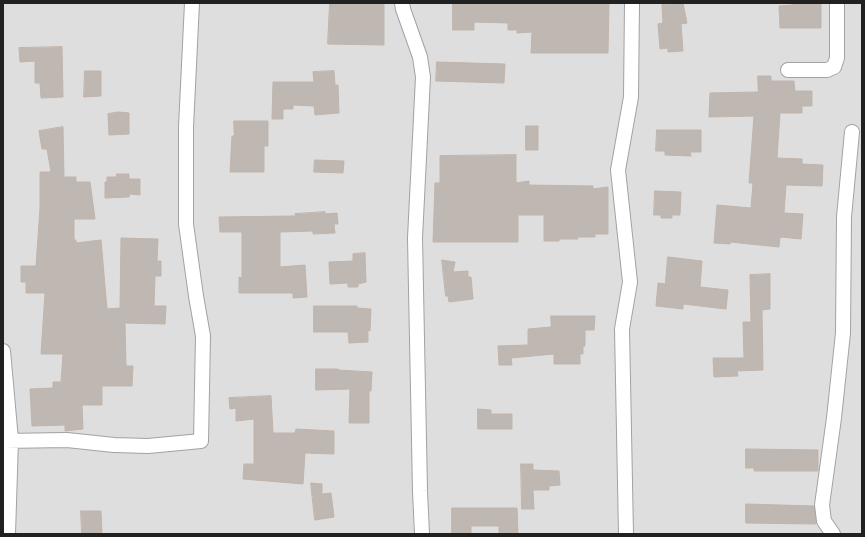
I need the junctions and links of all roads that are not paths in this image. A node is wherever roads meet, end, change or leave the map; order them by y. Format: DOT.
graph roads {
  1 [pos="192,3"];
  2 [pos="402,3"];
  3 [pos="632,3"];
  4 [pos="837,3"];
  5 [pos="788,70"];
  6 [pos="852,132"];
  7 [pos="3,351"];
  8 [pos="7,440"];
  9 [pos="8,534"];
  10 [pos="422,534"];
  11 [pos="626,534"];
  12 [pos="833,534"];
  1 -- 8 [label="street"];
  2 -- 10 [label="street"];
  3 -- 11 [label="street"];
  4 -- 5 [label="street"];
  6 -- 12 [label="street"];
  7 -- 8 [label="street"];
  8 -- 9 [label="street"];
}
